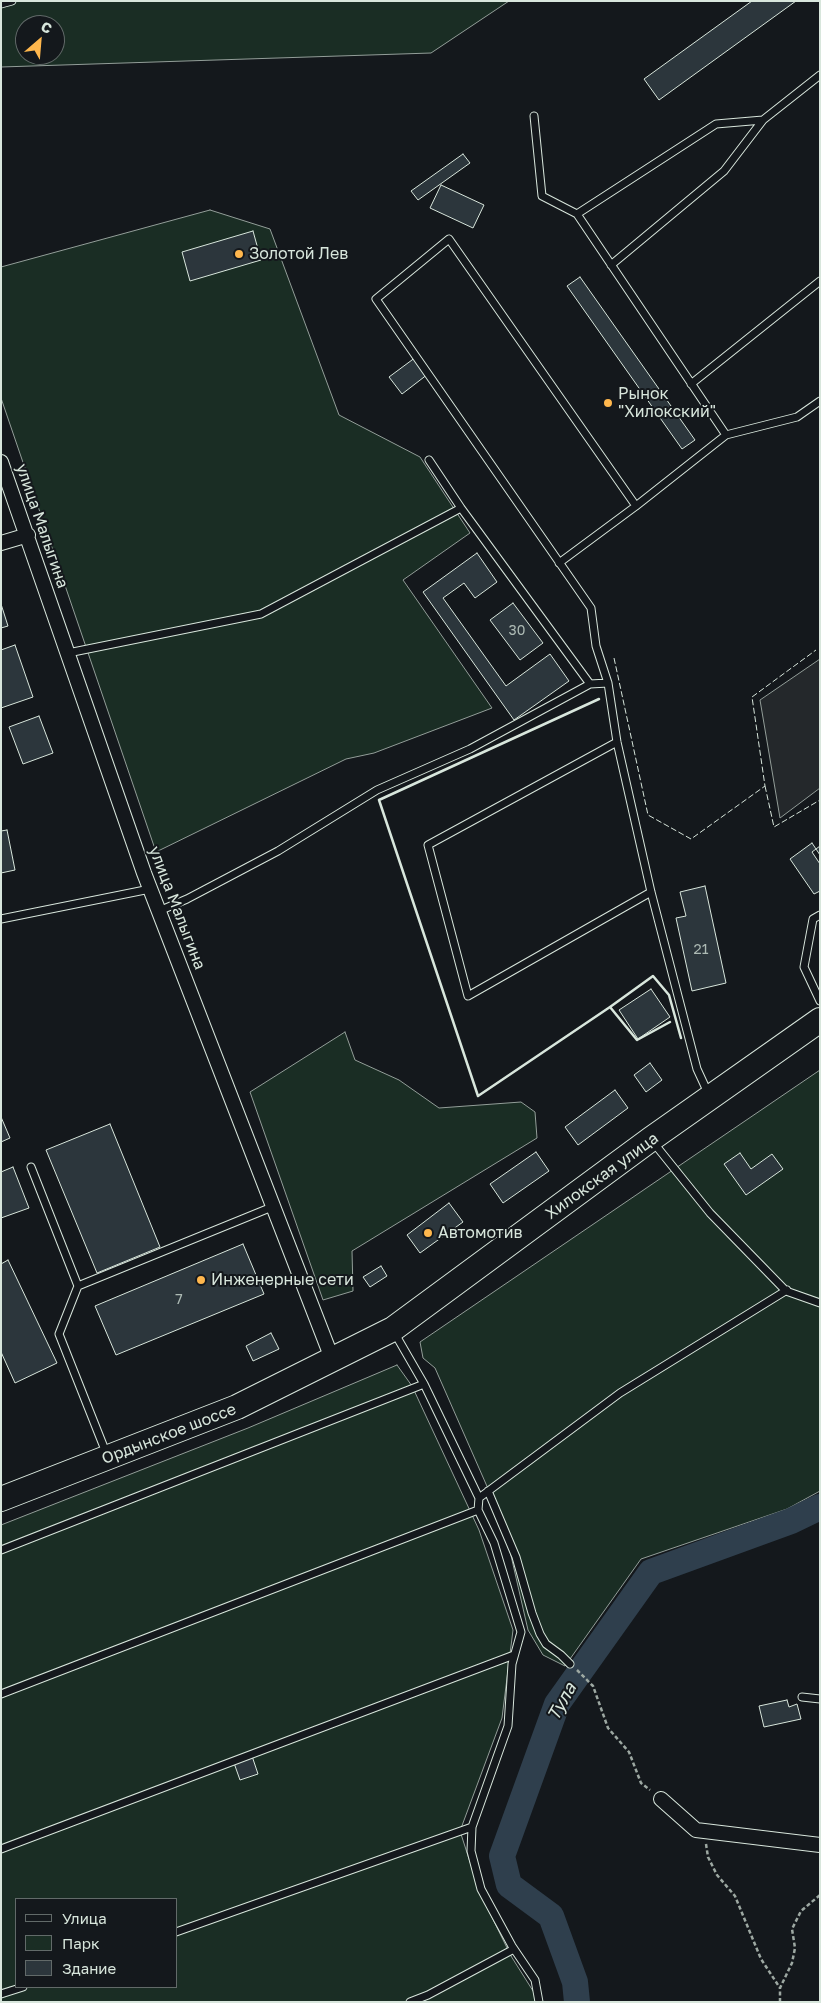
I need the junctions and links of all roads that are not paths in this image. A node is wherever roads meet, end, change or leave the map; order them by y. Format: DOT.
graph roads {
  1 [pos="12,1"];
  2 [pos="1,4"];
  3 [pos="820,75"];
  4 [pos="534,116"];
  5 [pos="763,120"];
  6 [pos="576,214"];
  7 [pos="611,265"];
  8 [pos="820,281"];
  9 [pos="691,384"];
  10 [pos="820,401"];
  11 [pos="726,435"];
  12 [pos="429,460"];
  13 [pos="1,462"];
  14 [pos="636,506"];
  15 [pos="461,508"];
  16 [pos="28,535"];
  17 [pos="1,543"];
  18 [pos="559,563"];
  19 [pos="68,653"];
  20 [pos="608,683"];
  21 [pos="590,684"];
  22 [pos="617,742"];
  23 [pos="150,889"];
  24 [pos="651,892"];
  25 [pos="159,911"];
  26 [pos="820,915"];
  27 [pos="1,919"];
  28 [pos="820,1001"];
  29 [pos="820,1020"];
  30 [pos="710,1097"];
  31 [pos="651,1139"];
  32 [pos="30,1167"];
  33 [pos="272,1207"];
  34 [pos="78,1286"];
  35 [pos="787,1290"];
  36 [pos="820,1303"];
  37 [pos="393,1329"];
  38 [pos="333,1361"];
  39 [pos="424,1384"];
  40 [pos="108,1458"];
  41 [pos="488,1491"];
  42 [pos="479,1498"];
  43 [pos="1,1499"];
  44 [pos="478,1510"];
  45 [pos="1,1550"];
  46 [pos="514,1655"];
  47 [pos="570,1664"];
  48 [pos="1,1694"];
  49 [pos="802,1697"];
  50 [pos="820,1699"];
  51 [pos="661,1799"];
  52 [pos="472,1827"];
  53 [pos="820,1845"];
  54 [pos="1,1849"];
  55 [pos="178,1931"];
  56 [pos="514,1950"];
  57 [pos="20,1988"];
  58 [pos="1,1994"];
  59 [pos="410,2002"];
  60 [pos="539,2002"];
  1 -- 2 [label="lane"];
  3 -- 5 [label="lane"];
  4 -- 6 [label="lane"];
  5 -- 6 [label="lane"];
  5 -- 7 [label="lane"];
  6 -- 7 [label="lane"];
  7 -- 9 [label="lane"];
  8 -- 9 [label="lane"];
  9 -- 11 [label="lane"];
  10 -- 11 [label="lane"];
  11 -- 14 [label="lane"];
  12 -- 15 [label="lane"];
  13 -- 16 [label="street, улица Малыгина"];
  14 -- 18 [label="lane"];
  14 -- 18 [label="lane"];
  15 -- 19 [label="lane"];
  15 -- 21 [label="lane"];
  16 -- 17 [label="street"];
  16 -- 19 [label="street, улица Малыгина"];
  18 -- 20 [label="lane"];
  19 -- 23 [label="street, улица Малыгина"];
  20 -- 21 [label="lane"];
  20 -- 22 [label="lane"];
  21 -- 25 [label="lane"];
  22 -- 24 [label="lane"];
  22 -- 24 [label="lane"];
  23 -- 25 [label="street, улица Малыгина"];
  23 -- 27 [label="lane"];
  24 -- 30 [label="lane"];
  25 -- 33 [label="street, улица Малыгина"];
  26 -- 28 [label="lane"];
  29 -- 30 [label="highway, Хилокская улица"];
  30 -- 31 [label="highway, Хилокская улица"];
  31 -- 35 [label="lane"];
  31 -- 37 [label="highway, Хилокская улица"];
  32 -- 34 [label="lane"];
  33 -- 34 [label="lane"];
  33 -- 38 [label="street, улица Малыгина"];
  34 -- 40 [label="lane"];
  35 -- 36 [label="lane"];
  35 -- 41 [label="lane"];
  37 -- 38 [label="highway, Хилокская улица"];
  37 -- 39 [label="lane"];
  38 -- 40 [label="highway, Ордынское шоссе"];
  39 -- 42 [label="lane"];
  39 -- 45 [label="lane"];
  40 -- 43 [label="highway, Ордынское шоссе"];
  41 -- 42 [label="lane"];
  41 -- 47 [label="lane"];
  42 -- 44 [label="lane"];
  44 -- 46 [label="lane"];
  44 -- 48 [label="lane"];
  46 -- 52 [label="lane"];
  46 -- 54 [label="lane"];
  49 -- 50 [label="lane"];
  51 -- 53 [label="street"];
  52 -- 55 [label="lane"];
  52 -- 56 [label="lane"];
  56 -- 59 [label="lane"];
  56 -- 60 [label="lane"];
  57 -- 58 [label="lane"];
}
